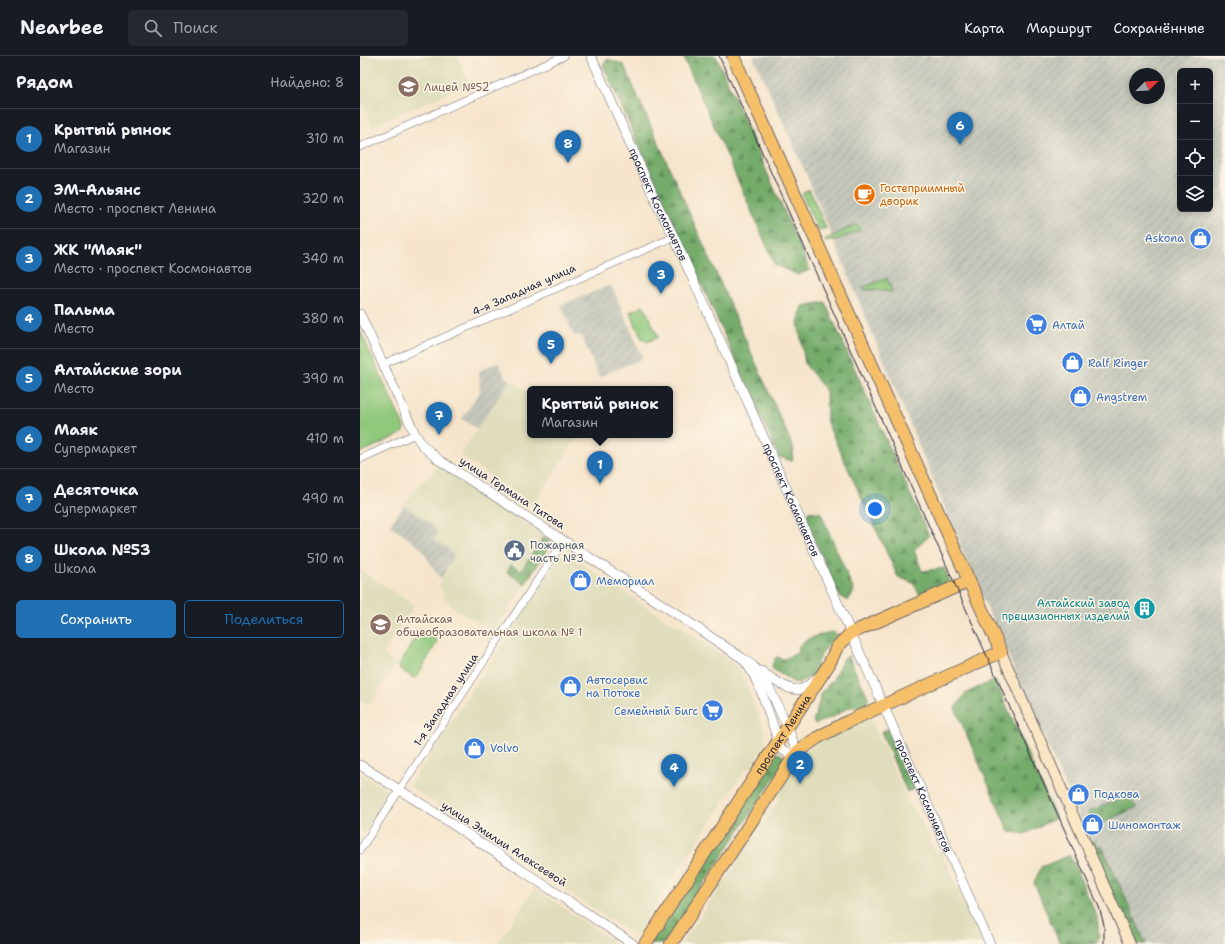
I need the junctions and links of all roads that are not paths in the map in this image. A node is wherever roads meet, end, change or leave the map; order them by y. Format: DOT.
graph roads {
  1 [pos="564,56"];
  2 [pos="591,56"];
  3 [pos="734,56"];
  4 [pos="360,147"];
  5 [pos="674,237"];
  6 [pos="360,314"];
  7 [pos="383,364"];
  8 [pos="415,434"];
  9 [pos="360,459"];
  10 [pos="563,541"];
  11 [pos="969,581"];
  12 [pos="851,634"];
  13 [pos="1001,652"];
  14 [pos="742,658"];
  15 [pos="753,666"];
  16 [pos="821,675"];
  17 [pos="883,706"];
  18 [pos="787,726"];
  19 [pos="776,744"];
  20 [pos="797,752"];
  21 [pos="360,765"];
  22 [pos="399,790"];
  23 [pos="360,850"];
  24 [pos="1121,923"];
  25 [pos="633,944"];
  26 [pos="645,944"];
  27 [pos="671,944"];
  28 [pos="990,944"];
  29 [pos="1126,944"];
  30 [pos="1130,944"];
  1 -- 4 [label="street"];
  2 -- 5 [label="street, проспект Космонавтов"];
  3 -- 11 [label="main road"];
  5 -- 7 [label="street, 4-я Западная улица"];
  5 -- 12 [label="street, проспект Космонавтов"];
  6 -- 7 [label="street, улица Германа Титова"];
  7 -- 8 [label="street, улица Германа Титова"];
  8 -- 9 [label="street"];
  8 -- 10 [label="street, улица Германа Титова"];
  10 -- 14 [label="street, улица Германа Титова"];
  10 -- 22 [label="street, 1-я Западная улица"];
  11 -- 12 [label="main road, проспект Ленина"];
  11 -- 13 [label="main road"];
  12 -- 16 [label="main road, проспект Ленина"];
  12 -- 17 [label="street, проспект Космонавтов"];
  13 -- 17 [label="main road, проспект Ленина"];
  13 -- 24 [label="main road"];
  14 -- 15 [label="street, улица Германа Титова"];
  14 -- 19 [label="street"];
  15 -- 16 [label="street"];
  15 -- 18 [label="street"];
  16 -- 18 [label="main road, проспект Ленина"];
  17 -- 20 [label="main road, проспект Ленина"];
  17 -- 28 [label="street, проспект Космонавтов"];
  18 -- 19 [label="main road, проспект Ленина"];
  18 -- 20 [label="street"];
  19 -- 20 [label="street"];
  19 -- 26 [label="main road, проспект Ленина"];
  20 -- 27 [label="main road, проспект Ленина"];
  21 -- 22 [label="street, улица Эмилии Алексеевой"];
  22 -- 23 [label="street, 1-я Западная улица"];
  22 -- 25 [label="street, улица Эмилии Алексеевой"];
  24 -- 29 [label="main road"];
  24 -- 30 [label="main road"];
}
